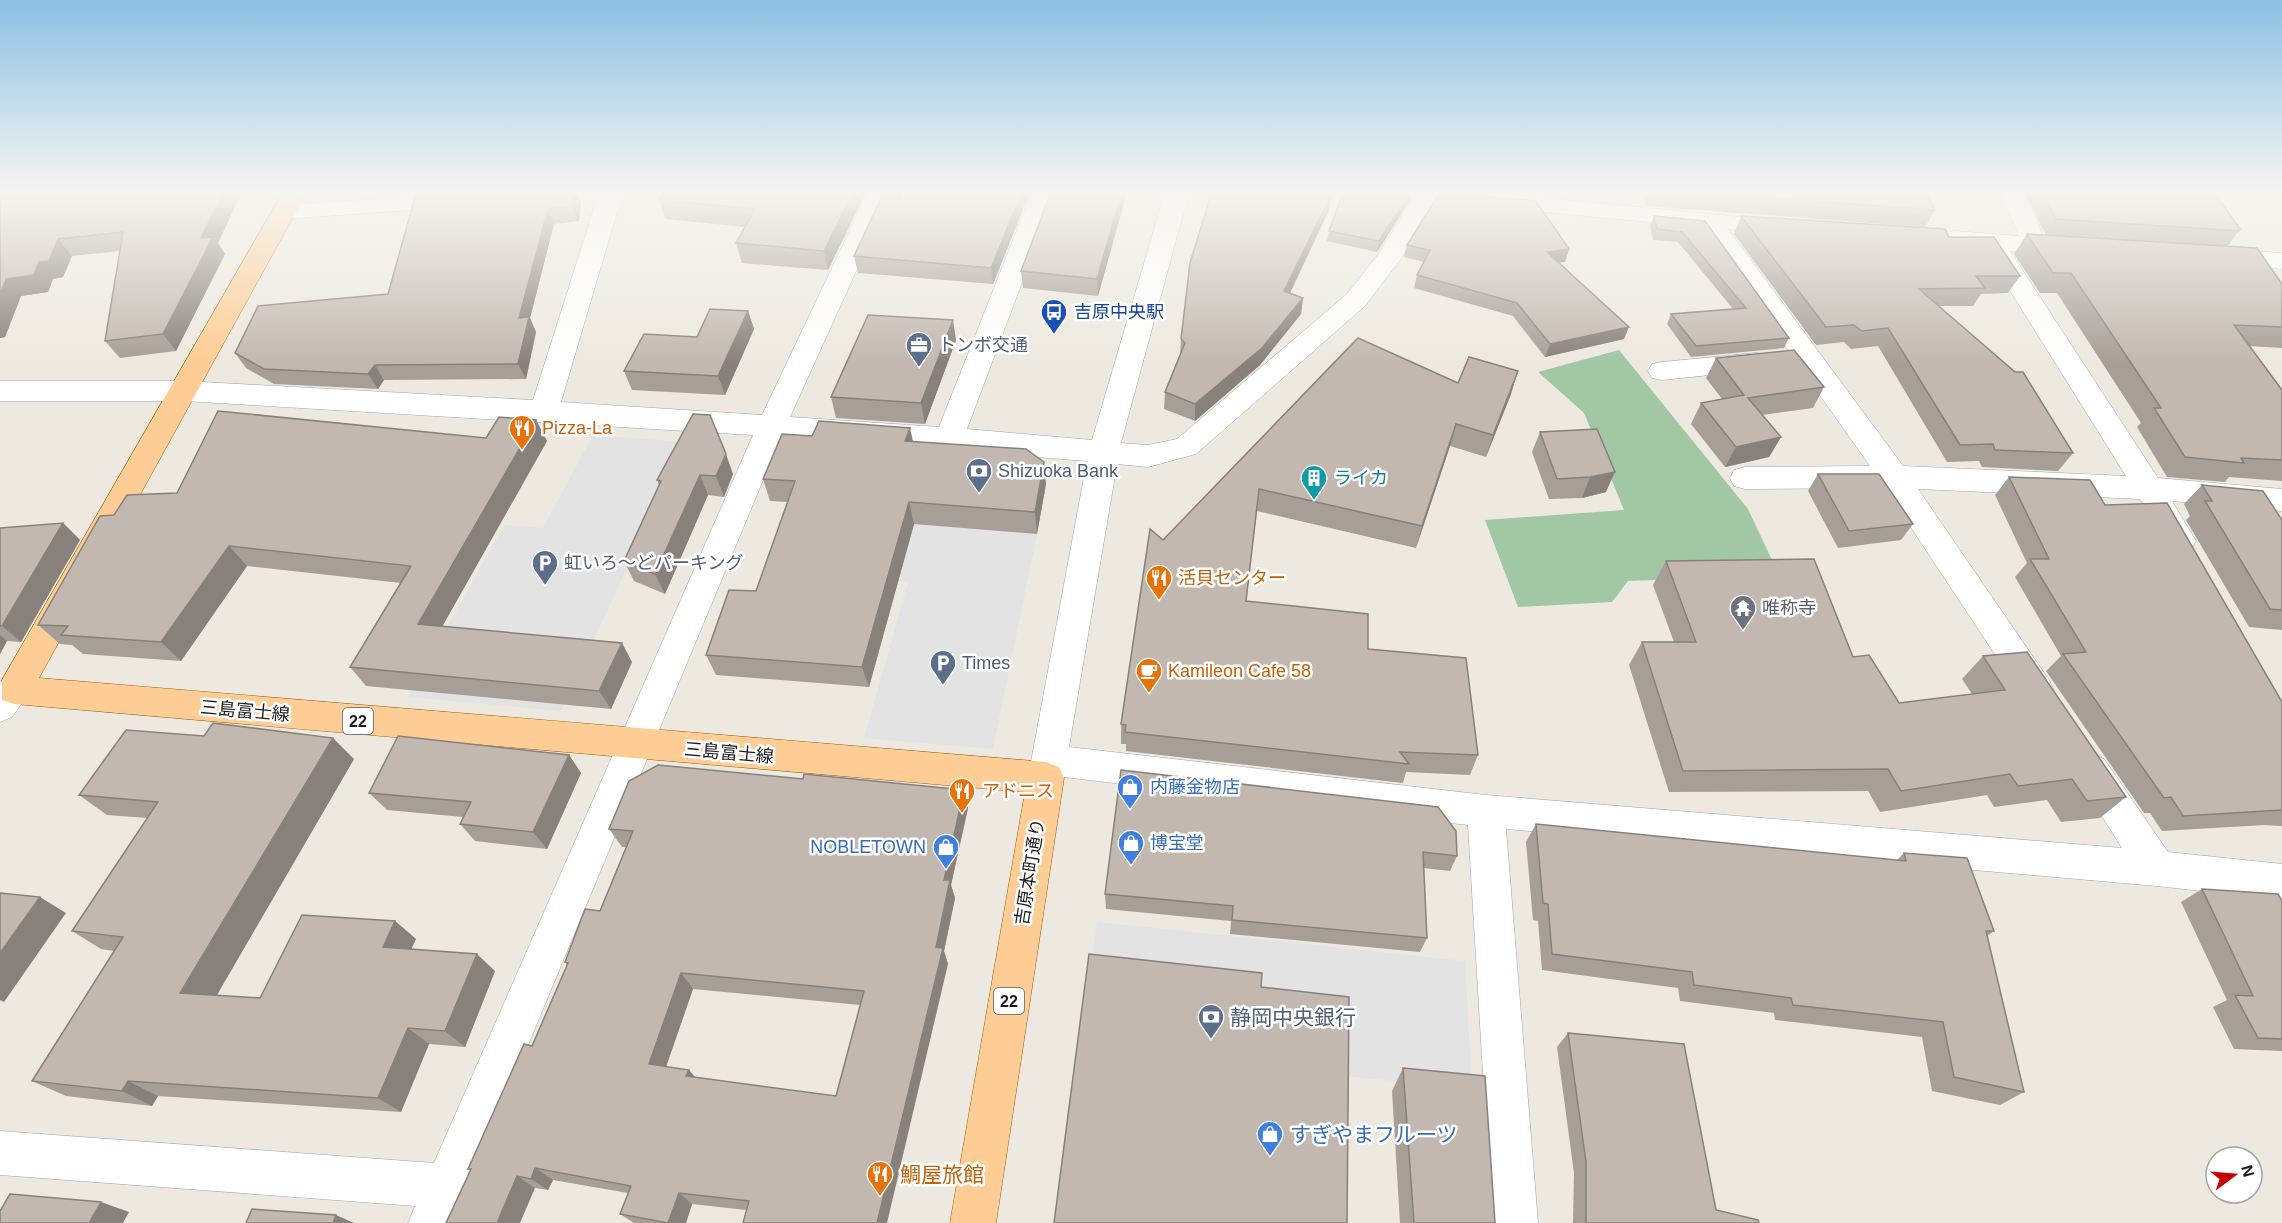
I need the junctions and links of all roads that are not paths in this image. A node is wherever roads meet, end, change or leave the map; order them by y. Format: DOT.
graph roads {
  1 [pos="264,249"];
  2 [pos="594,249"];
  3 [pos="854,249"];
  4 [pos="1022,249"];
  5 [pos="1161,249"];
  6 [pos="1396,249"];
  7 [pos="1730,249"];
  8 [pos="1996,249"];
  9 [pos="2248,249"];
  10 [pos="2197,255"];
  11 [pos="2255,259"];
  12 [pos="2282,261"];
  13 [pos="2275,288"];
  14 [pos="1809,357"];
  15 [pos="1662,371"];
  16 [pos="0,391"];
  17 [pos="184,391"];
  18 [pos="544,411"];
  19 [pos="771,427"];
  20 [pos="949,438"];
  21 [pos="1104,451"];
  22 [pos="1894,477"];
  23 [pos="1745,478"];
  24 [pos="2149,488"];
  25 [pos="2282,500"];
  26 [pos="2195,569"];
  27 [pos="7,698"];
  28 [pos="2051,711"];
  29 [pos="634,746"];
  30 [pos="2078,750"];
  31 [pos="1047,769"];
  32 [pos="1486,811"];
  33 [pos="2157,868"];
  34 [pos="2282,882"];
  35 [pos="0,1153"];
  36 [pos="439,1204"];
  37 [pos="973,1223"];
  38 [pos="1515,1223"];
  1 -- 17 [label="main road, 三島富士線 / 22"];
  2 -- 18 [label="street"];
  3 -- 19 [label="street"];
  4 -- 20 [label="street"];
  5 -- 21 [label="street, 吉原本町通り"];
  6 -- 21 [label="street"];
  7 -- 14 [label="street"];
  8 -- 24 [label="street"];
  9 -- 11 [label="street"];
  10 -- 11 [label="street"];
  11 -- 12 [label="street"];
  11 -- 13 [label="street"];
  14 -- 15 [label="street"];
  14 -- 22 [label="street"];
  16 -- 17 [label="street"];
  17 -- 18 [label="street"];
  17 -- 27 [label="main road, 三島富士線 / 22"];
  18 -- 19 [label="street"];
  19 -- 20 [label="street"];
  19 -- 29 [label="street"];
  20 -- 21 [label="street"];
  21 -- 31 [label="street, 吉原本町通り"];
  22 -- 23 [label="street"];
  22 -- 24 [label="street"];
  22 -- 28 [label="street"];
  24 -- 25 [label="street"];
  24 -- 26 [label="street"];
  27 -- 29 [label="main road, 三島富士線 / 22"];
  29 -- 31 [label="main road, 三島富士線 / 22"];
  29 -- 36 [label="street"];
  30 -- 33 [label="street"];
  31 -- 32 [label="street"];
  31 -- 37 [label="main road, 吉原本町通り / 22"];
  32 -- 33 [label="street"];
  32 -- 38 [label="street"];
  33 -- 34 [label="street"];
  35 -- 36 [label="street"];
}
